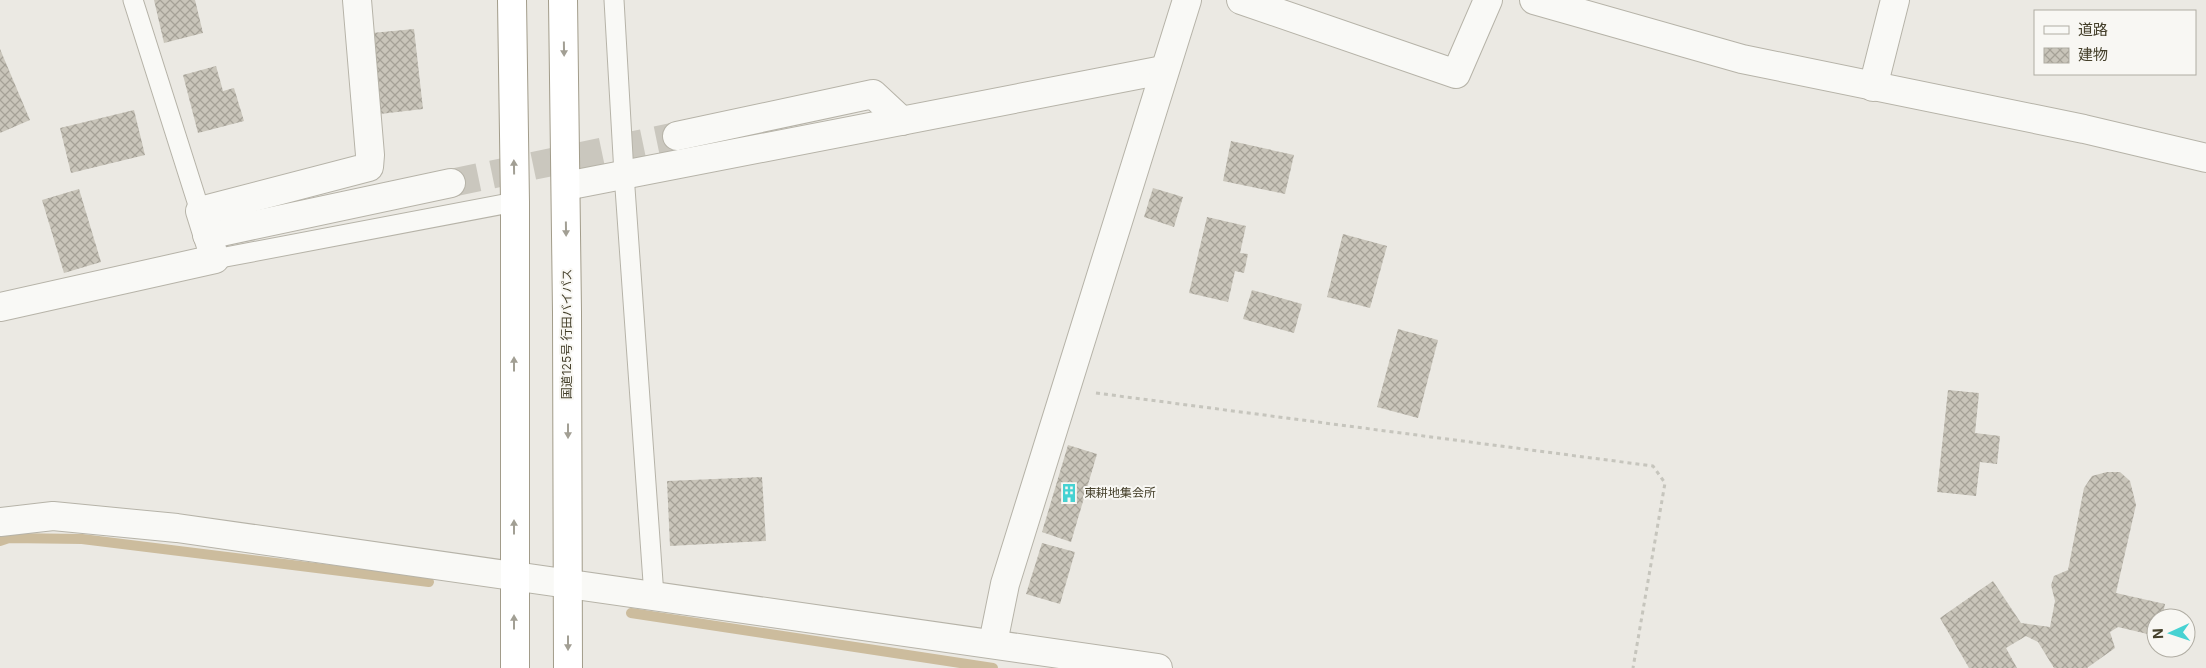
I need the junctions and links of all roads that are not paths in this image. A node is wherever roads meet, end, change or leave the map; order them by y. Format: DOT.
graph roads {
  1 [pos="133,0"];
  2 [pos="356,0"];
  3 [pos="512,0"];
  4 [pos="563,0"];
  5 [pos="614,0"];
  6 [pos="1187,0"];
  7 [pos="1241,0"];
  8 [pos="1488,0"];
  9 [pos="1534,0"];
  10 [pos="1895,0"];
  11 [pos="1163,70"];
  12 [pos="1873,87"];
  13 [pos="902,121"];
  14 [pos="677,136"];
  15 [pos="2206,158"];
  16 [pos="624,174"];
  17 [pos="451,183"];
  18 [pos="566,186"];
  19 [pos="515,202"];
  20 [pos="207,235"];
  21 [pos="0,307"];
  22 [pos="0,522"];
  23 [pos="514,575"];
  24 [pos="569,583"];
  25 [pos="654,596"];
  26 [pos="993,643"];
  27 [pos="515,668"];
  28 [pos="568,668"];
  29 [pos="1158,668"];
  1 -- 20 [label="lane"];
  2 -- 20 [label="street"];
  19 -- 3 [label="highway, one-way"];
  4 -- 18 [label="highway, 国道125号 行田バイパス, one-way"];
  5 -- 16 [label="lane"];
  6 -- 11 [label="street"];
  7 -- 8 [label="street"];
  9 -- 12 [label="street"];
  10 -- 12 [label="street"];
  11 -- 13 [label="street"];
  11 -- 26 [label="street"];
  12 -- 15 [label="street"];
  13 -- 14 [label="street"];
  13 -- 16 [label="street"];
  16 -- 18 [label="street"];
  16 -- 25 [label="lane"];
  17 -- 20 [label="street"];
  18 -- 24 [label="highway, 国道125号 行田バイパス, one-way"];
  19 -- 20 [label="lane"];
  23 -- 19 [label="highway, one-way"];
  20 -- 21 [label="street"];
  22 -- 23 [label="street"];
  23 -- 24 [label="street"];
  27 -- 23 [label="highway, one-way"];
  24 -- 25 [label="street"];
  24 -- 28 [label="highway, 国道125号 行田バイパス, one-way"];
  25 -- 26 [label="street"];
  26 -- 29 [label="street"];
}
